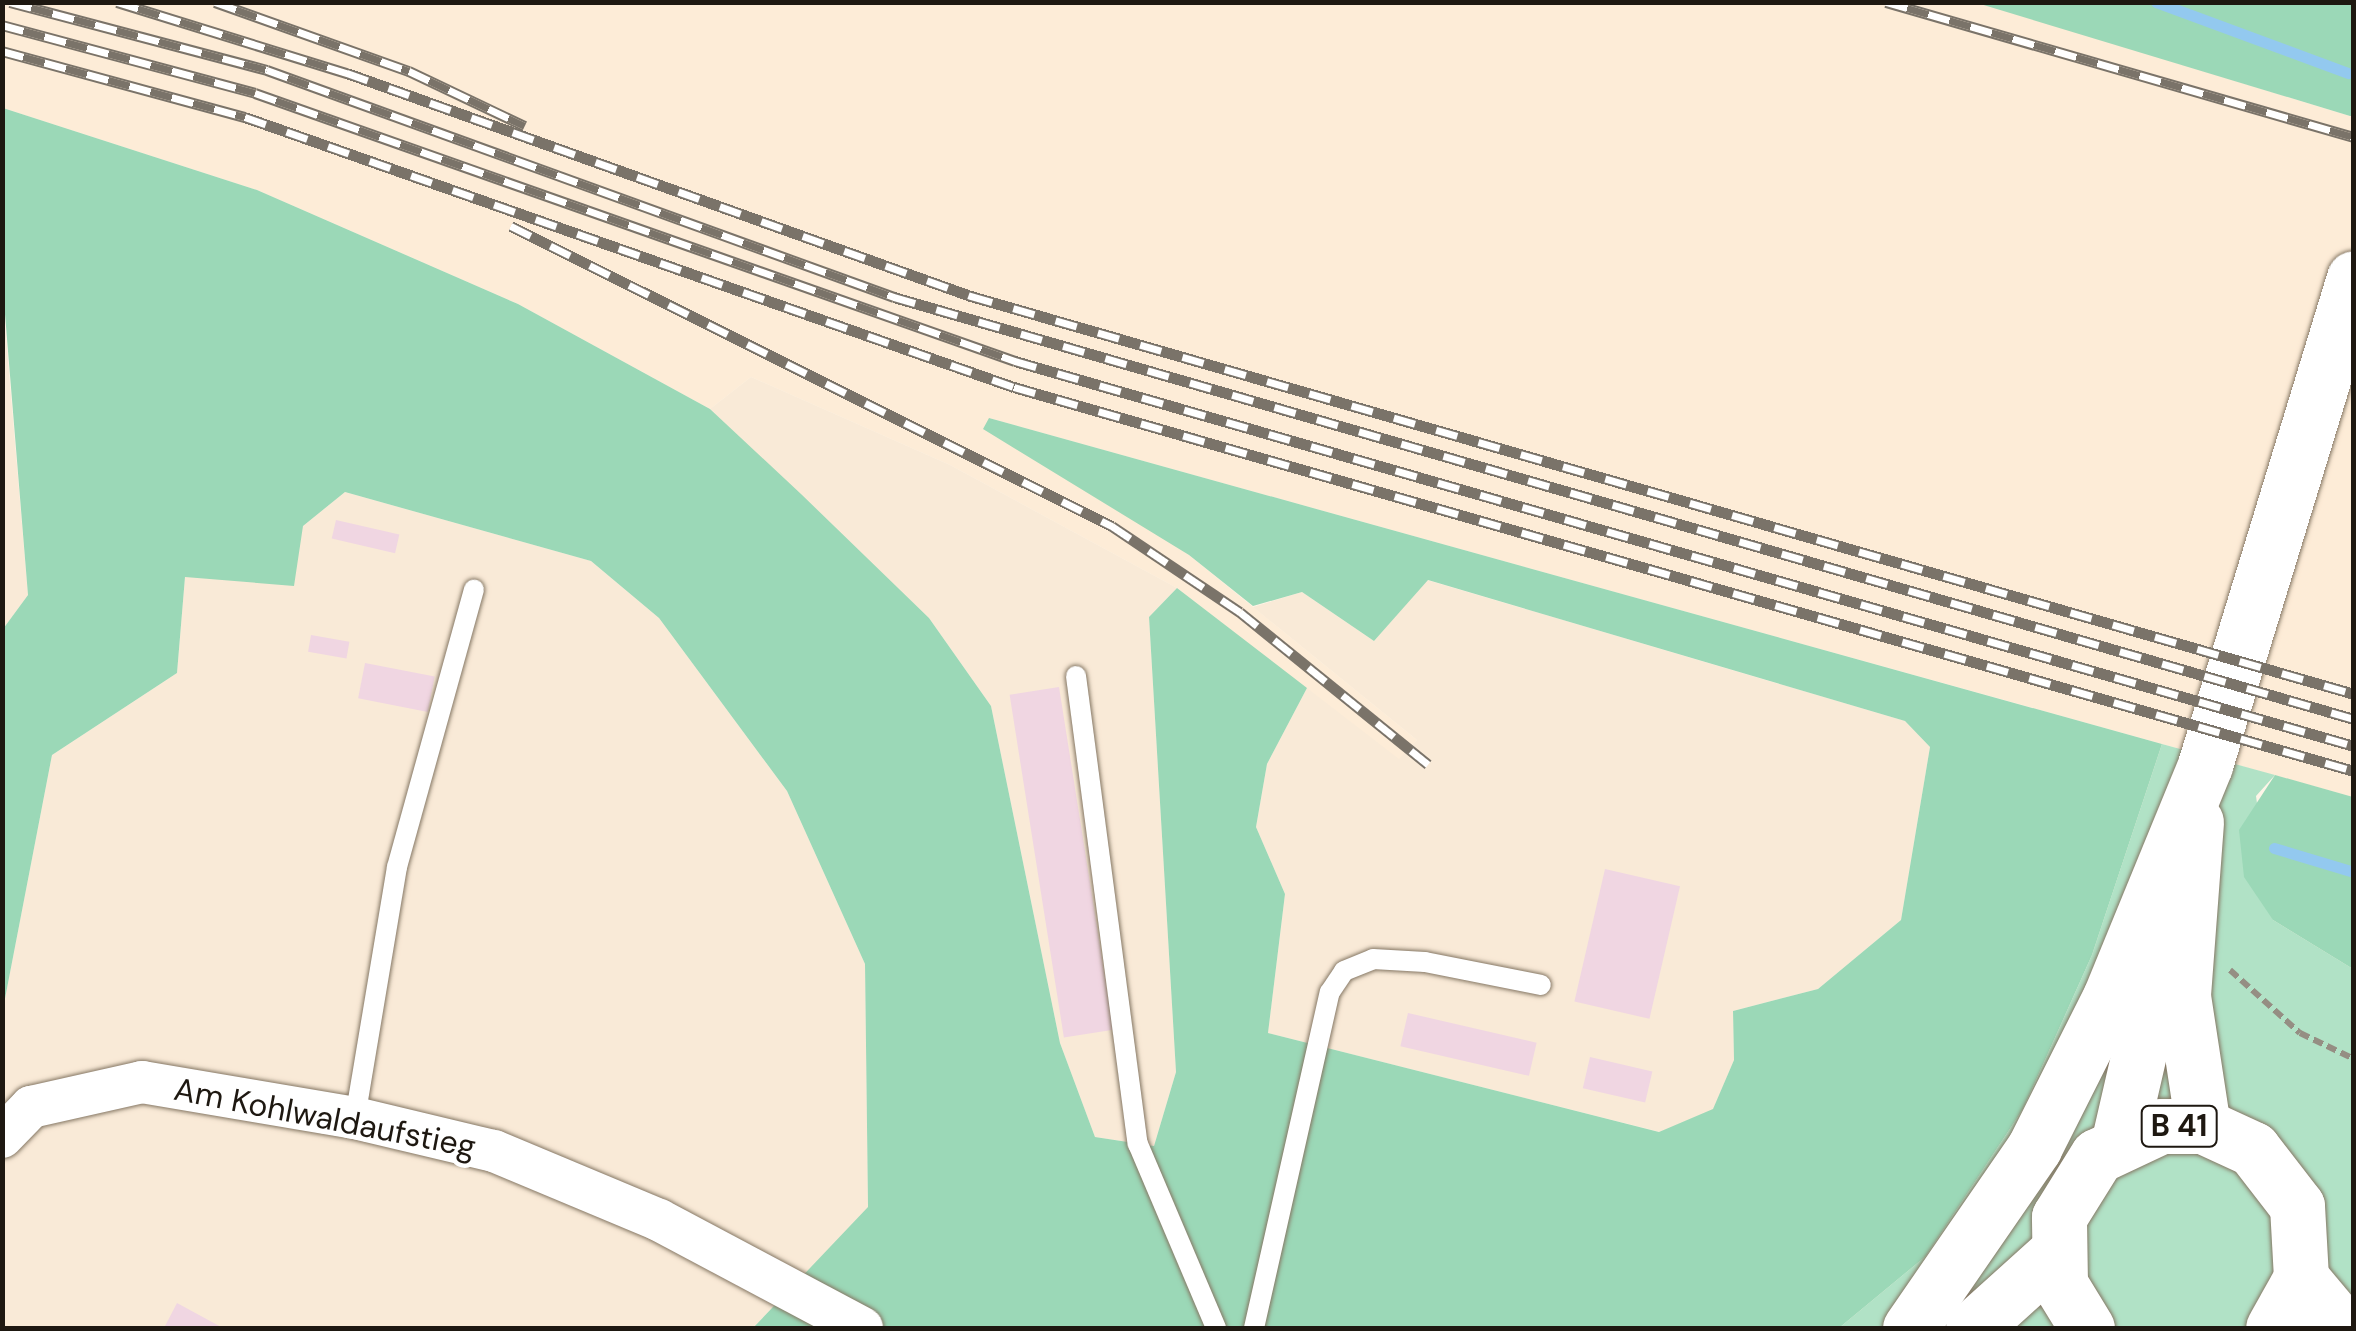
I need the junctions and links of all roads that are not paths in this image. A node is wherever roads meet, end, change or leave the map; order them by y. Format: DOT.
graph roads {
  1 [pos="2354,278"];
  2 [pos="474,590"];
  3 [pos="1076,676"];
  4 [pos="2205,765"];
  5 [pos="2193,839"];
  6 [pos="1541,985"];
  7 [pos="355,1118"];
  8 [pos="2203,1126"];
  9 [pos="2,1137"];
  10 [pos="2119,1140"];
  11 [pos="2056,1253"];
  12 [pos="2300,1278"];
  13 [pos="862,1328"];
  14 [pos="1216,1328"];
  15 [pos="1254,1328"];
  16 [pos="1910,1328"];
  17 [pos="1973,1328"];
  18 [pos="2087,1328"];
  19 [pos="2273,1328"];
  20 [pos="2343,1328"];
  1 -- 4 [label="main road"];
  2 -- 7 [label="lane"];
  3 -- 14 [label="lane"];
  4 -- 5 [label="main road"];
  4 -- 16 [label="main road"];
  5 -- 8 [label="main road"];
  5 -- 10 [label="main road"];
  6 -- 15 [label="lane"];
  7 -- 9 [label="street, Am Kohlwaldaufstieg"];
  7 -- 13 [label="street, Am Kohlwaldaufstieg"];
  8 -- 10 [label="main road, B 41"];
  8 -- 12 [label="main road, B 41"];
  10 -- 11 [label="main road, B 41"];
  11 -- 17 [label="main road"];
  11 -- 18 [label="main road"];
  12 -- 19 [label="main road"];
  12 -- 20 [label="main road"];
}
